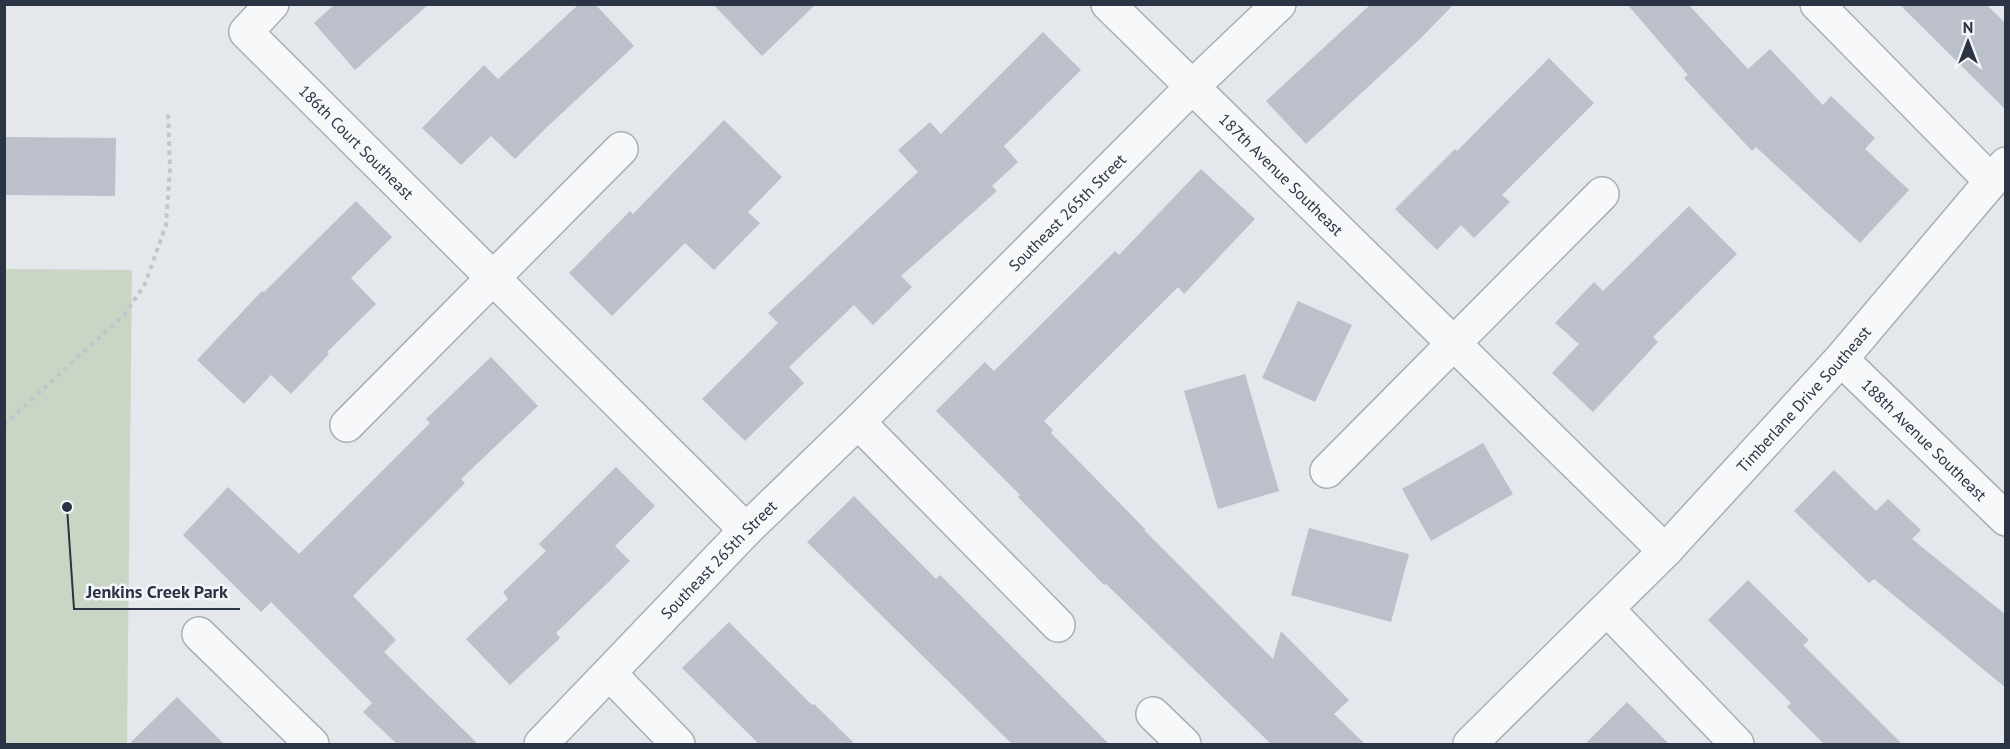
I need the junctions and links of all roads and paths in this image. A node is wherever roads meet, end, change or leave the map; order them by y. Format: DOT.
graph roads {
  1 [pos="272,4"];
  2 [pos="1108,4"];
  3 [pos="1279,4"];
  4 [pos="1817,4"];
  5 [pos="1192,87"];
  6 [pos="168,112"];
  7 [pos="621,149"];
  8 [pos="1998,172"];
  9 [pos="1602,194"];
  10 [pos="493,278"];
  11 [pos="1454,344"];
  12 [pos="1841,359"];
  13 [pos="858,422"];
  14 [pos="4,425"];
  15 [pos="346,425"];
  16 [pos="1327,471"];
  17 [pos="2006,519"];
  18 [pos="746,530"];
  19 [pos="1665,551"];
  20 [pos="1607,609"];
  21 [pos="1058,625"];
  22 [pos="199,634"];
  23 [pos="610,674"];
  24 [pos="1153,714"];
  25 [pos="312,744"];
  26 [pos="542,744"];
  27 [pos="678,744"];
  28 [pos="1184,744"];
  29 [pos="1470,744"];
  30 [pos="1737,744"];
  1 -- 10 [label="street, 186th Court Southeast"];
  2 -- 5 [label="street, 187th Avenue Southeast"];
  3 -- 5 [label="street, Southeast 265th Street"];
  4 -- 8 [label="street, Timberlane Drive Southeast"];
  5 -- 11 [label="street, 187th Avenue Southeast"];
  5 -- 13 [label="street, Southeast 265th Street"];
  6 -- 14 [label="path"];
  7 -- 10 [label="street"];
  8 -- 12 [label="street, Timberlane Drive Southeast"];
  9 -- 11 [label="street"];
  10 -- 15 [label="street"];
  10 -- 18 [label="street, 186th Court Southeast"];
  11 -- 16 [label="street"];
  11 -- 19 [label="street, 187th Avenue Southeast"];
  12 -- 17 [label="street, 188th Avenue Southeast"];
  12 -- 19 [label="street, Timberlane Drive Southeast"];
  13 -- 18 [label="street, Southeast 265th Street"];
  13 -- 21 [label="street"];
  18 -- 23 [label="street, Southeast 265th Street"];
  19 -- 20 [label="street, Timberlane Drive Southeast"];
  20 -- 29 [label="street, Timberlane Drive Southeast"];
  20 -- 30 [label="street"];
  22 -- 25 [label="street"];
  23 -- 26 [label="street, Southeast 265th Street"];
  23 -- 27 [label="street"];
  24 -- 28 [label="street"];
}
